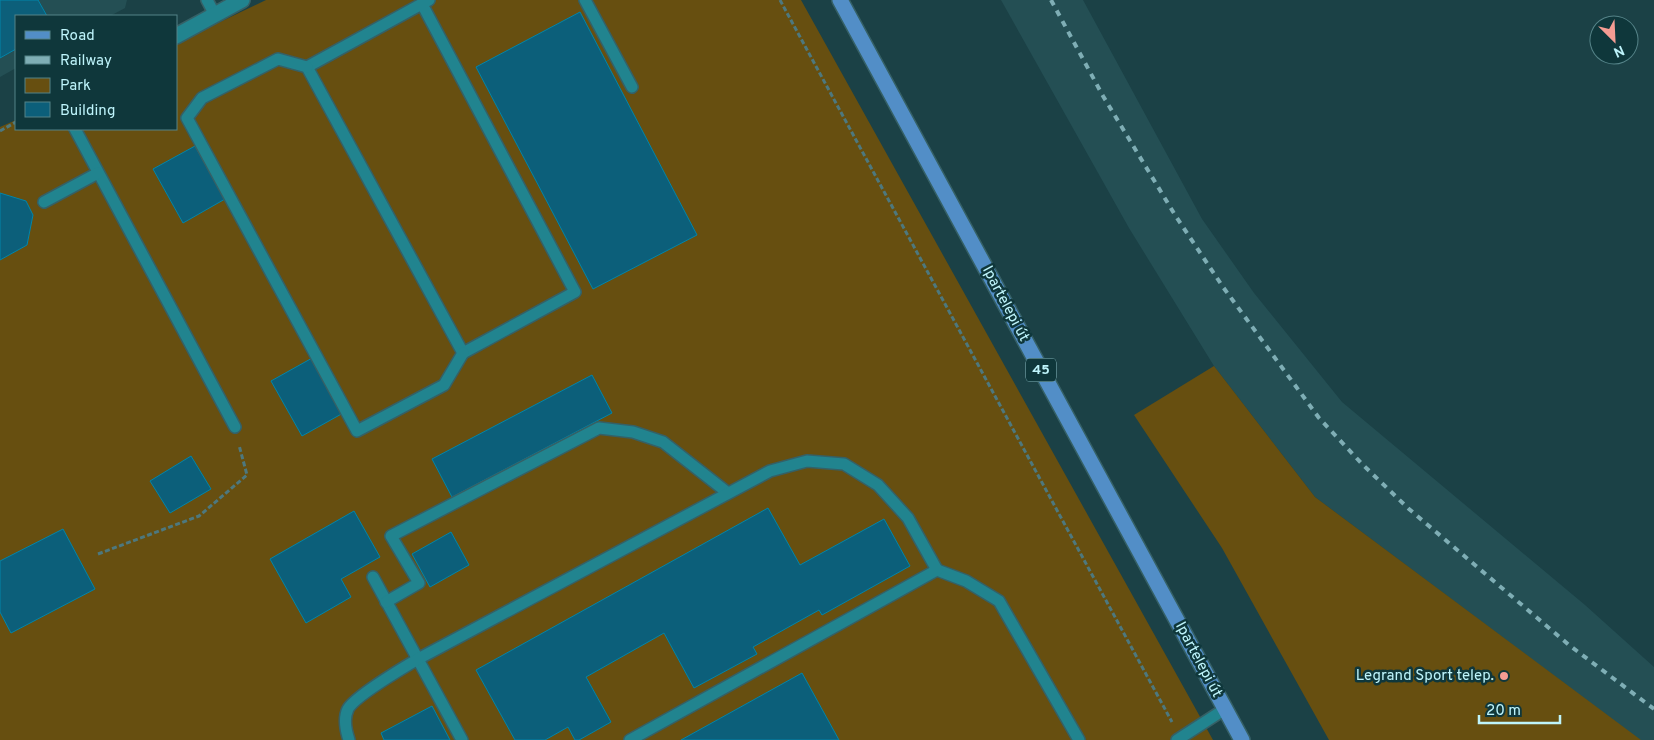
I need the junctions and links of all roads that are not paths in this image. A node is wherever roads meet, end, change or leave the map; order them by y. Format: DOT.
graph roads {
  1 [pos="207,0"];
  2 [pos="242,0"];
  3 [pos="585,0"];
  4 [pos="840,0"];
  5 [pos="425,2"];
  6 [pos="215,15"];
  7 [pos="178,35"];
  8 [pos="307,67"];
  9 [pos="632,87"];
  10 [pos="76,130"];
  11 [pos="98,173"];
  12 [pos="44,202"];
  13 [pos="463,352"];
  14 [pos="235,428"];
  15 [pos="728,493"];
  16 [pos="937,570"];
  17 [pos="373,577"];
  18 [pos="386,602"];
  19 [pos="418,659"];
  20 [pos="1225,709"];
  21 [pos="1179,739"];
  22 [pos="349,740"];
  23 [pos="462,740"];
  24 [pos="630,740"];
  25 [pos="1079,740"];
  26 [pos="1242,740"];
  1 -- 6 [label="lane"];
  2 -- 6 [label="street"];
  3 -- 9 [label="lane"];
  4 -- 20 [label="main road, Ipartelepi út / 45"];
  5 -- 8 [label="lane"];
  5 -- 13 [label="lane"];
  6 -- 7 [label="street"];
  8 -- 13 [label="lane"];
  8 -- 13 [label="lane"];
  10 -- 11 [label="lane"];
  11 -- 12 [label="lane"];
  11 -- 14 [label="lane"];
  15 -- 16 [label="lane"];
  15 -- 18 [label="lane"];
  15 -- 19 [label="lane"];
  16 -- 24 [label="lane"];
  16 -- 25 [label="lane"];
  17 -- 18 [label="lane"];
  18 -- 19 [label="lane"];
  19 -- 22 [label="lane"];
  19 -- 23 [label="lane"];
  20 -- 21 [label="lane"];
  20 -- 26 [label="main road, Ipartelepi út / 45"];
}
